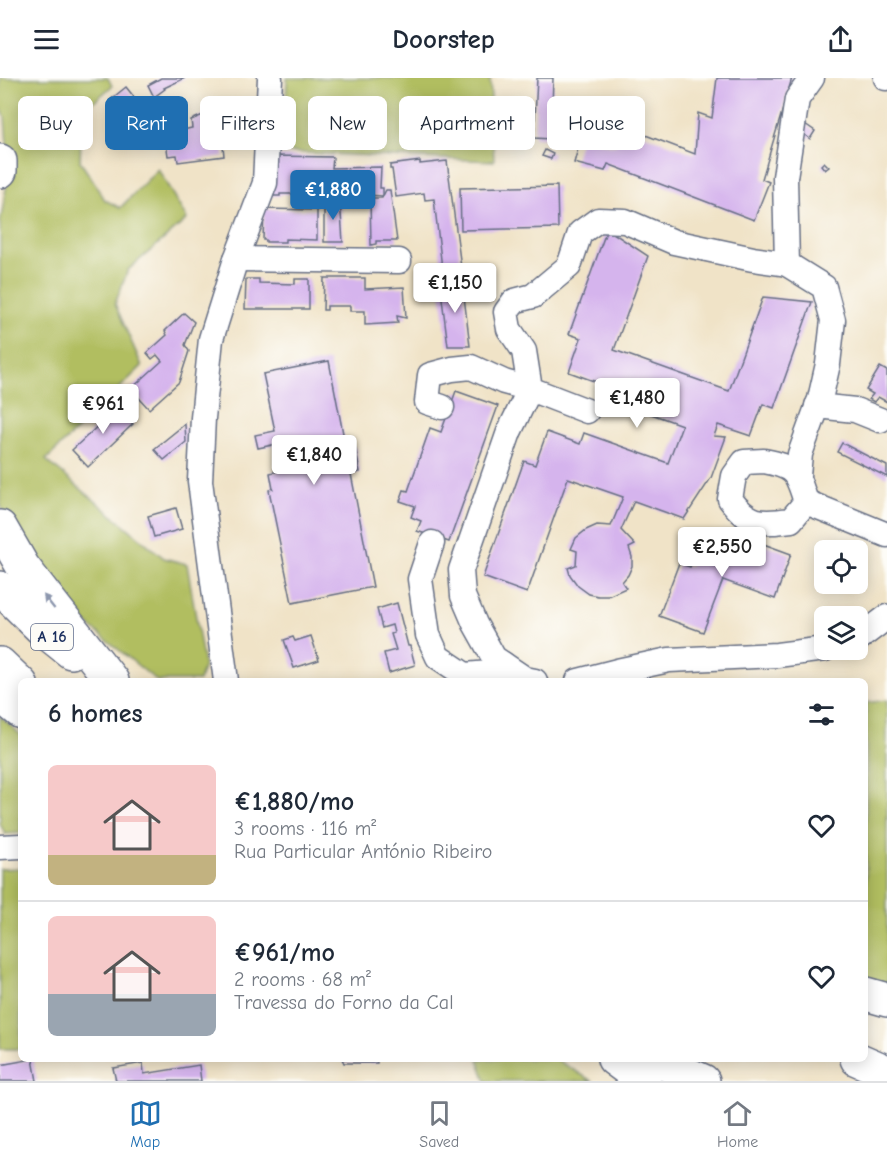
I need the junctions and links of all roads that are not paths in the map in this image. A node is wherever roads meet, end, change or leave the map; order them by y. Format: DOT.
graph roads {
  1 [pos="270,78"];
  2 [pos="812,78"];
  3 [pos="0,161"];
  4 [pos="0,171"];
  5 [pos="236,259"];
  6 [pos="399,261"];
  7 [pos="787,264"];
  8 [pos="530,389"];
  9 [pos="817,406"];
  10 [pos="442,407"];
  11 [pos="587,411"];
  12 [pos="880,420"];
  13 [pos="798,475"];
  14 [pos="806,502"];
  15 [pos="0,527"];
  16 [pos="887,535"];
  17 [pos="432,543"];
  18 [pos="0,588"];
  19 [pos="887,617"];
  20 [pos="868,631"];
  21 [pos="814,650"];
  22 [pos="0,664"];
  23 [pos="503,664"];
  24 [pos="103,678"];
  25 [pos="110,678"];
  26 [pos="226,678"];
  27 [pos="524,678"];
  28 [pos="590,678"];
  29 [pos="18,681"];
  30 [pos="0,694"];
  31 [pos="18,709"];
  32 [pos="18,846"];
  33 [pos="0,847"];
  34 [pos="868,995"];
  35 [pos="887,1000"];
  36 [pos="618,1062"];
  37 [pos="661,1062"];
  38 [pos="864,1062"];
  39 [pos="887,1072"];
  40 [pos="644,1081"];
  41 [pos="703,1081"];
  1 -- 5 [label="street"];
  2 -- 7 [label="street"];
  3 -- 4 [label="highway"];
  5 -- 6 [label="street"];
  5 -- 26 [label="street"];
  7 -- 8 [label="street"];
  7 -- 9 [label="street"];
  8 -- 10 [label="street"];
  8 -- 11 [label="street"];
  8 -- 23 [label="street"];
  9 -- 12 [label="street"];
  9 -- 13 [label="street"];
  13 -- 14 [label="street"];
  13 -- 14 [label="street"];
  14 -- 16 [label="street"];
  25 -- 15 [label="highway, one-way"];
  17 -- 23 [label="street"];
  18 -- 24 [label="highway, A 16"];
  19 -- 20 [label="street"];
  21 -- 28 [label="street"];
  22 -- 29 [label="highway"];
  23 -- 27 [label="street"];
  30 -- 31 [label="highway"];
  32 -- 33 [label="street"];
  34 -- 35 [label="highway"];
  36 -- 40 [label="highway"];
  37 -- 41 [label="highway"];
  38 -- 39 [label="highway"];
}
